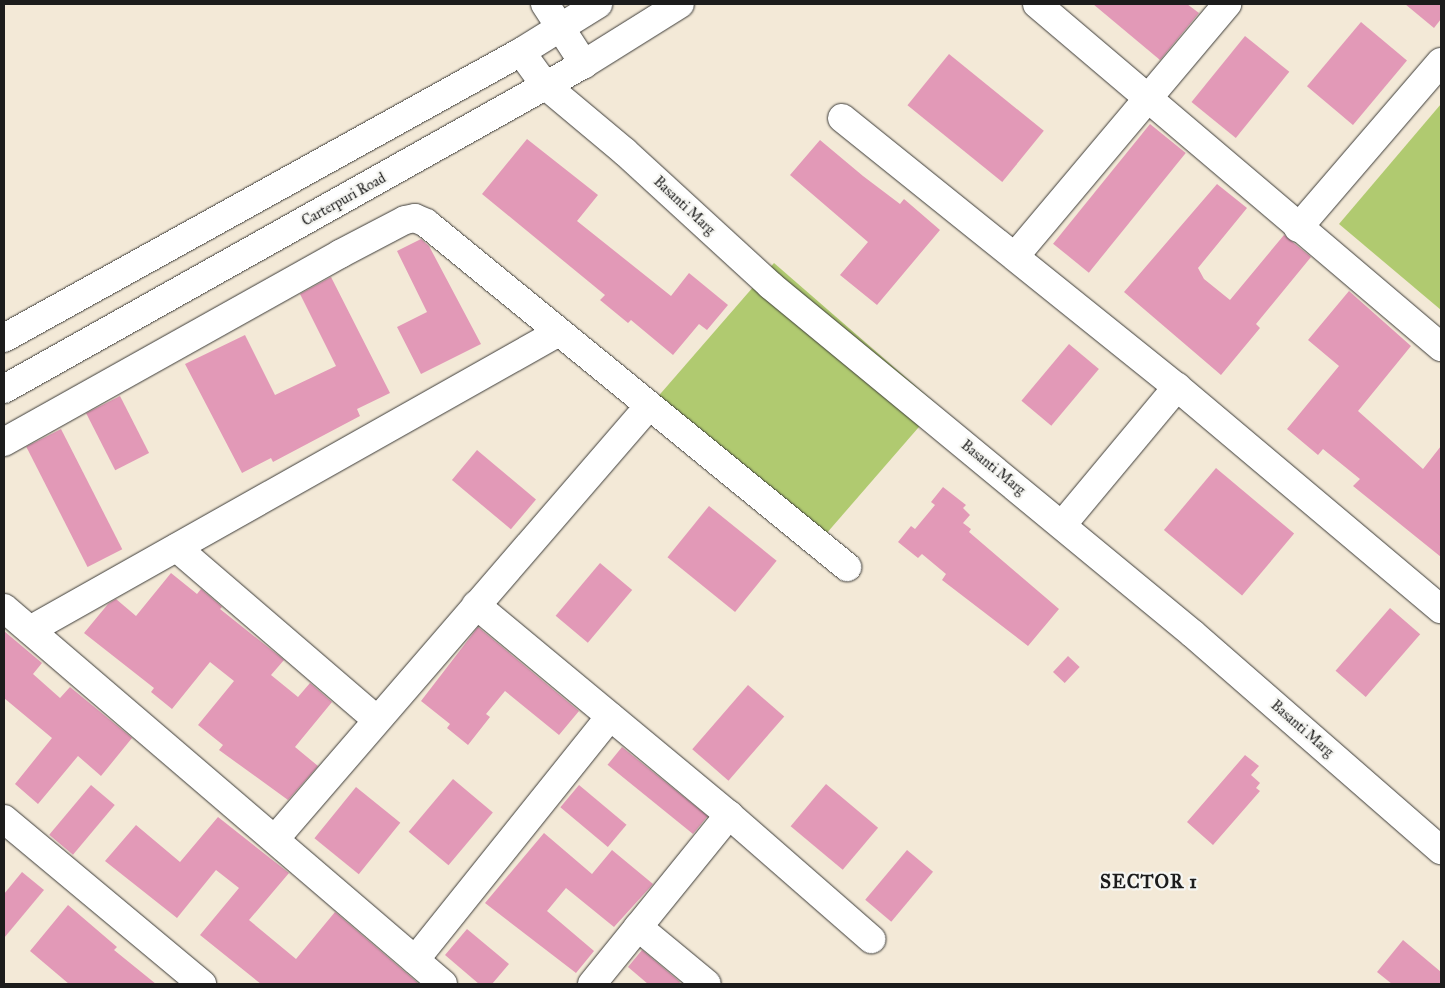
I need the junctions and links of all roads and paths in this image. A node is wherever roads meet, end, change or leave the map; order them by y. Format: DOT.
graph roads {
  1 [pos="545,4"];
  2 [pos="598,4"];
  3 [pos="680,4"];
  4 [pos="1037,4"];
  5 [pos="1227,4"];
  6 [pos="558,28"];
  7 [pos="521,52"];
  8 [pos="584,64"];
  9 [pos="1439,70"];
  10 [pos="544,85"];
  11 [pos="1148,96"];
  12 [pos="842,118"];
  13 [pos="1298,228"];
  14 [pos="1016,255"];
  15 [pos="558,332"];
  16 [pos="4,338"];
  17 [pos="1441,347"];
  18 [pos="1177,386"];
  19 [pos="4,389"];
  20 [pos="648,407"];
  21 [pos="4,442"];
  22 [pos="1062,525"];
  23 [pos="177,548"];
  24 [pos="847,567"];
  25 [pos="476,605"];
  26 [pos="4,608"];
  27 [pos="1441,609"];
  28 [pos="30,630"];
  29 [pos="610,717"];
  30 [pos="376,719"];
  31 [pos="729,815"];
  32 [pos="4,819"];
  33 [pos="275,839"];
  34 [pos="1441,850"];
  35 [pos="638,927"];
  36 [pos="871,939"];
  37 [pos="415,960"];
  38 [pos="202,984"];
  39 [pos="443,984"];
  40 [pos="592,984"];
  41 [pos="707,984"];
  1 -- 6 [label="street"];
  2 -- 6 [label="street"];
  3 -- 8 [label="street, Carterpuri Road"];
  4 -- 11 [label="street"];
  5 -- 11 [label="street"];
  6 -- 7 [label="street"];
  6 -- 8 [label="street"];
  7 -- 10 [label="street, Basanti Marg"];
  7 -- 16 [label="street"];
  8 -- 10 [label="street, Carterpuri Road"];
  9 -- 13 [label="street"];
  10 -- 19 [label="street, Carterpuri Road"];
  10 -- 22 [label="street, Basanti Marg"];
  11 -- 13 [label="street"];
  11 -- 14 [label="street"];
  12 -- 14 [label="street"];
  13 -- 17 [label="street"];
  14 -- 18 [label="street"];
  15 -- 20 [label="street"];
  15 -- 21 [label="street"];
  15 -- 23 [label="street"];
  18 -- 22 [label="street"];
  18 -- 27 [label="street"];
  20 -- 24 [label="street"];
  20 -- 25 [label="street"];
  22 -- 34 [label="street, Basanti Marg"];
  23 -- 28 [label="street"];
  23 -- 30 [label="street"];
  25 -- 29 [label="street"];
  25 -- 30 [label="street"];
  26 -- 28 [label="street"];
  28 -- 33 [label="street"];
  29 -- 31 [label="street"];
  29 -- 37 [label="street"];
  30 -- 33 [label="street"];
  31 -- 35 [label="street"];
  31 -- 36 [label="street"];
  32 -- 38 [label="street"];
  33 -- 37 [label="street"];
  35 -- 40 [label="street"];
  35 -- 41 [label="street"];
  37 -- 39 [label="street"];
}
